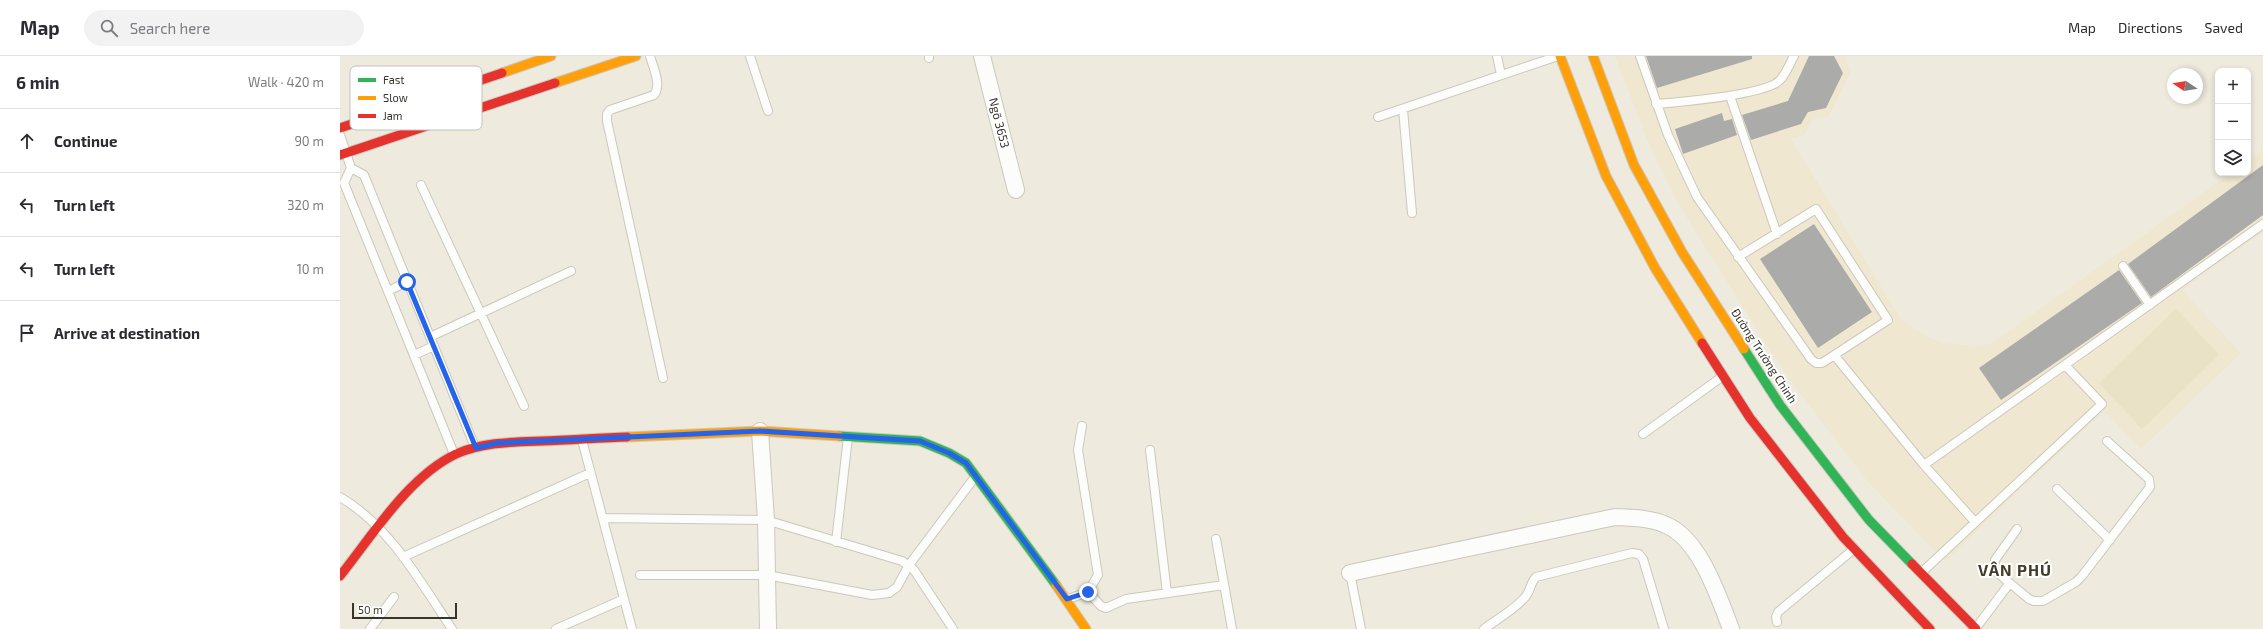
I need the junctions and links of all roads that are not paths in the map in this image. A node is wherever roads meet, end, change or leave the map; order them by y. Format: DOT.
graph roads {
  1 [pos="551,56"];
  2 [pos="636,56"];
  3 [pos="650,56"];
  4 [pos="750,56"];
  5 [pos="982,56"];
  6 [pos="1497,56"];
  7 [pos="1559,56"];
  8 [pos="1593,56"];
  9 [pos="1640,56"];
  10 [pos="1794,56"];
  11 [pos="1502,75"];
  12 [pos="482,80"];
  13 [pos="1730,96"];
  14 [pos="1656,104"];
  15 [pos="482,108"];
  16 [pos="1403,109"];
  17 [pos="768,110"];
  18 [pos="1378,117"];
  19 [pos="350,125"];
  20 [pos="340,128"];
  21 [pos="415,130"];
  22 [pos="340,135"];
  23 [pos="343,154"];
  24 [pos="351,168"];
  25 [pos="421,185"];
  26 [pos="1016,190"];
  27 [pos="1412,213"];
  28 [pos="2263,224"];
  29 [pos="1777,234"];
  30 [pos="1738,258"];
  31 [pos="2123,266"];
  32 [pos="571,271"];
  33 [pos="407,282"];
  34 [pos="388,291"];
  35 [pos="2150,305"];
  36 [pos="480,314"];
  37 [pos="430,337"];
  38 [pos="434,346"];
  39 [pos="414,355"];
  40 [pos="1834,356"];
  41 [pos="2065,365"];
  42 [pos="1724,376"];
  43 [pos="663,378"];
  44 [pos="524,406"];
  45 [pos="1082,426"];
  46 [pos="760,431"];
  47 [pos="1642,434"];
  48 [pos="848,436"];
  49 [pos="582,439"];
  50 [pos="2108,442"];
  51 [pos="476,448"];
  52 [pos="1150,450"];
  53 [pos="454,455"];
  54 [pos="1924,465"];
  55 [pos="590,473"];
  56 [pos="976,476"];
  57 [pos="2057,489"];
  58 [pos="340,497"];
  59 [pos="603,518"];
  60 [pos="766,520"];
  61 [pos="1975,522"];
  62 [pos="379,528"];
  63 [pos="2017,529"];
  64 [pos="1216,539"];
  65 [pos="2110,540"];
  66 [pos="836,542"];
  67 [pos="1854,549"];
  68 [pos="403,557"];
  69 [pos="909,565"];
  70 [pos="1350,573"];
  71 [pos="1920,573"];
  72 [pos="640,575"];
  73 [pos="767,575"];
  74 [pos="340,576"];
  75 [pos="2009,584"];
  76 [pos="1224,585"];
  77 [pos="1088,592"];
  78 [pos="1167,593"];
  79 [pos="394,597"];
  80 [pos="624,599"];
  81 [pos="1067,599"];
  82 [pos="1777,622"];
  83 [pos="370,629"];
  84 [pos="452,629"];
  85 [pos="556,629"];
  86 [pos="632,629"];
  87 [pos="768,629"];
  88 [pos="952,629"];
  89 [pos="1086,629"];
  90 [pos="1232,629"];
  91 [pos="1361,629"];
  92 [pos="1484,629"];
  93 [pos="1664,629"];
  94 [pos="1731,629"];
  95 [pos="1930,629"];
  96 [pos="1976,629"];
  1 -- 12 [label="main road"];
  2 -- 15 [label="main road"];
  3 -- 43 [label="lane"];
  4 -- 17 [label="lane"];
  5 -- 26 [label="street, Ngõ 3653"];
  6 -- 11 [label="lane"];
  7 -- 11 [label="lane"];
  7 -- 42 [label="main road"];
  8 -- 71 [label="main road, Đường Trường Chinh"];
  9 -- 14 [label="lane"];
  10 -- 13 [label="lane"];
  11 -- 16 [label="lane"];
  13 -- 14 [label="lane"];
  13 -- 29 [label="lane"];
  14 -- 30 [label="lane"];
  16 -- 18 [label="lane"];
  16 -- 27 [label="lane"];
  19 -- 20 [label="main road"];
  21 -- 23 [label="main road"];
  22 -- 23 [label="lane"];
  23 -- 24 [label="lane"];
  24 -- 33 [label="lane"];
  24 -- 34 [label="lane"];
  25 -- 36 [label="lane"];
  28 -- 35 [label="lane"];
  29 -- 30 [label="lane"];
  29 -- 40 [label="lane"];
  30 -- 40 [label="lane"];
  31 -- 35 [label="lane"];
  32 -- 36 [label="lane"];
  33 -- 34 [label="lane"];
  33 -- 37 [label="lane"];
  34 -- 39 [label="lane"];
  35 -- 41 [label="lane"];
  36 -- 37 [label="lane"];
  36 -- 44 [label="lane"];
  37 -- 38 [label="lane"];
  38 -- 39 [label="lane"];
  38 -- 51 [label="lane"];
  39 -- 53 [label="lane"];
  40 -- 54 [label="lane"];
  41 -- 54 [label="lane"];
  41 -- 61 [label="lane"];
  42 -- 47 [label="lane"];
  42 -- 67 [label="main road"];
  45 -- 77 [label="lane"];
  46 -- 48 [label="main road"];
  46 -- 49 [label="main road"];
  46 -- 60 [label="street"];
  48 -- 56 [label="main road"];
  48 -- 66 [label="lane"];
  49 -- 51 [label="main road"];
  49 -- 55 [label="lane"];
  50 -- 65 [label="lane"];
  51 -- 53 [label="main road"];
  52 -- 78 [label="lane"];
  53 -- 62 [label="main road"];
  54 -- 61 [label="lane"];
  55 -- 59 [label="lane"];
  55 -- 68 [label="lane"];
  56 -- 69 [label="lane"];
  56 -- 81 [label="main road"];
  57 -- 65 [label="lane"];
  58 -- 62 [label="lane"];
  59 -- 60 [label="lane"];
  59 -- 80 [label="lane"];
  60 -- 66 [label="lane"];
  60 -- 73 [label="street"];
  61 -- 71 [label="lane"];
  62 -- 68 [label="lane"];
  62 -- 74 [label="main road"];
  63 -- 75 [label="lane"];
  64 -- 76 [label="lane"];
  65 -- 75 [label="lane"];
  66 -- 69 [label="lane"];
  67 -- 82 [label="lane"];
  67 -- 95 [label="main road"];
  68 -- 84 [label="lane"];
  69 -- 73 [label="lane"];
  69 -- 88 [label="lane"];
  70 -- 91 [label="lane"];
  70 -- 94 [label="street"];
  71 -- 96 [label="main road, Đường Trường Chinh"];
  72 -- 73 [label="lane"];
  73 -- 87 [label="street"];
  75 -- 96 [label="lane"];
  76 -- 78 [label="lane"];
  76 -- 90 [label="lane"];
  77 -- 78 [label="lane"];
  77 -- 81 [label="lane"];
  79 -- 83 [label="lane"];
  80 -- 85 [label="lane"];
  80 -- 86 [label="lane"];
  81 -- 89 [label="main road"];
  92 -- 93 [label="lane"];
}
